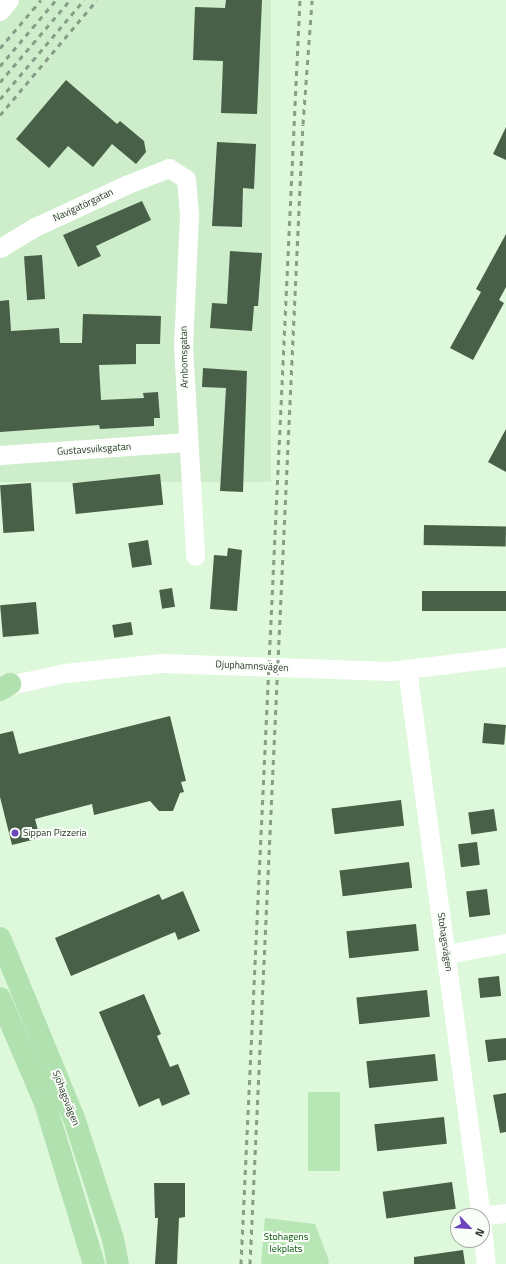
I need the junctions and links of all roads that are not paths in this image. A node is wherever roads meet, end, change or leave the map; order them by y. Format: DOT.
graph roads {
  1 [pos="9,0"];
  2 [pos="0,11"];
  3 [pos="169,168"];
  4 [pos="0,248"];
  5 [pos="187,442"];
  6 [pos="0,455"];
  7 [pos="195,556"];
  8 [pos="506,657"];
  9 [pos="407,669"];
  10 [pos="2,686"];
  11 [pos="0,938"];
  12 [pos="506,943"];
  13 [pos="447,954"];
  14 [pos="23,992"];
  15 [pos="0,998"];
  16 [pos="58,1142"];
  17 [pos="97,1189"];
  18 [pos="479,1208"];
  19 [pos="506,1213"];
  20 [pos="490,1215"];
  21 [pos="484,1248"];
  22 [pos="94,1264"];
  23 [pos="118,1264"];
  24 [pos="486,1264"];
  1 -- 2 [label="street"];
  3 -- 4 [label="street, Navigatörgatan"];
  3 -- 5 [label="street, Arnbomsgatan"];
  5 -- 6 [label="street, Gustavsviksgatan"];
  5 -- 7 [label="street, Arnbomsgatan"];
  8 -- 9 [label="street, Djuphamnsvägen"];
  9 -- 10 [label="street, Djuphamnsvägen"];
  9 -- 13 [label="street, Stohagsvägen"];
  11 -- 14 [label="main road, Sjöhagsvägen"];
  12 -- 13 [label="street"];
  13 -- 18 [label="street, Stohagsvägen"];
  14 -- 16 [label="main road"];
  14 -- 17 [label="main road, Sjöhagsvägen"];
  15 -- 16 [label="main road"];
  16 -- 17 [label="main road"];
  16 -- 22 [label="main road"];
  17 -- 23 [label="main road, Sjöhagsvägen"];
  19 -- 20 [label="street"];
  21 -- 24 [label="street"];
}
